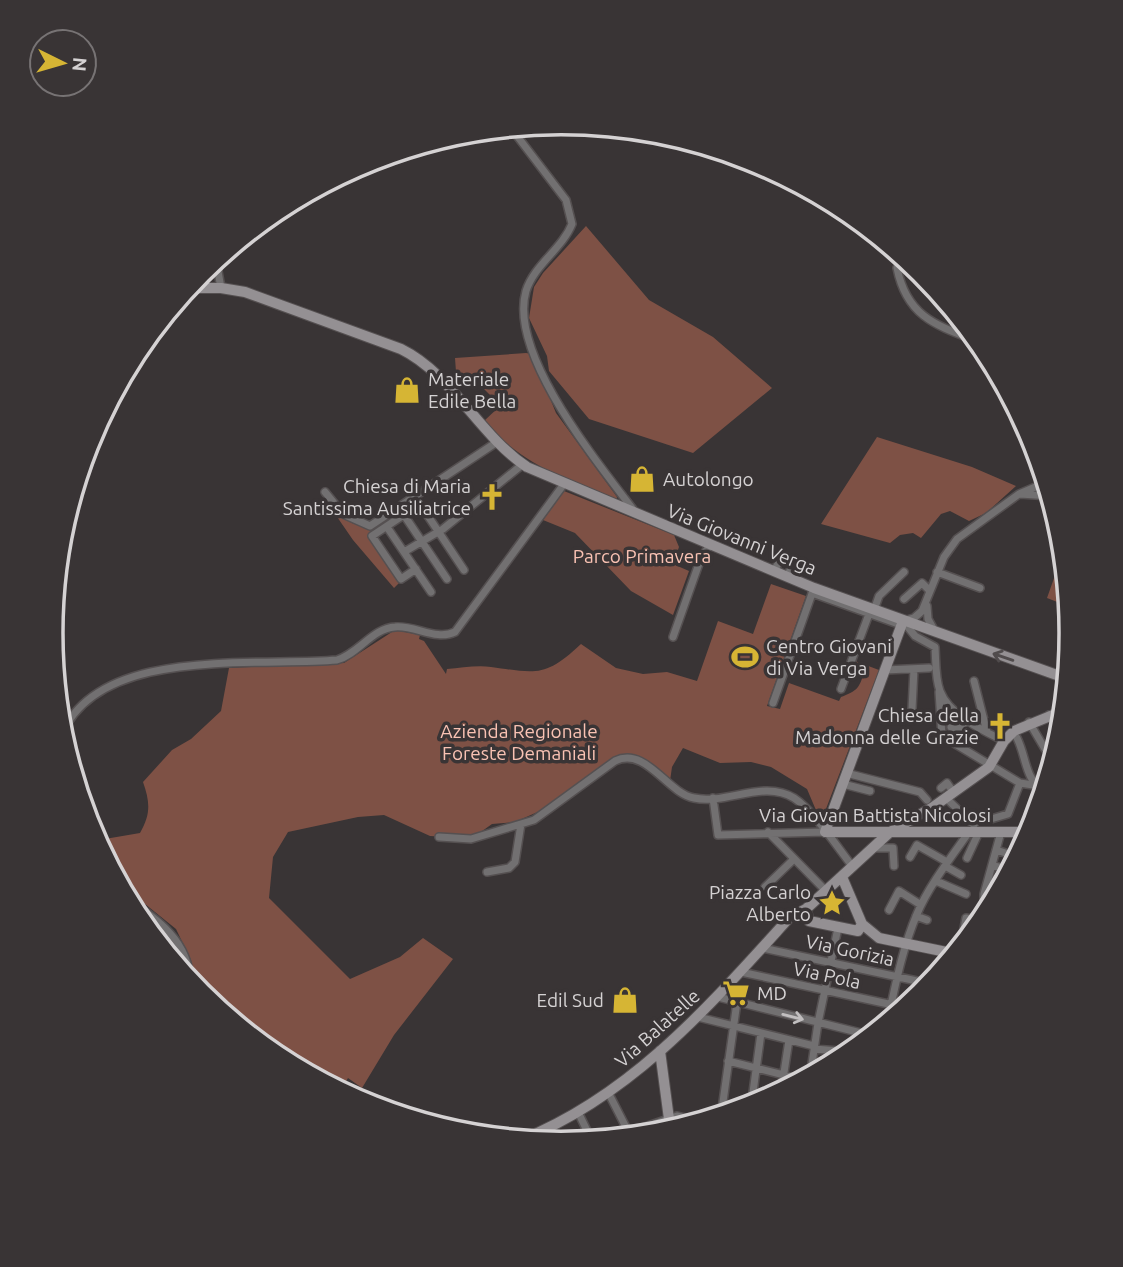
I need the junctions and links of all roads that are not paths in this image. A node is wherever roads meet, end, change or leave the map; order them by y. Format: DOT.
graph roads {
  1 [pos="518,137"];
  2 [pos="897,268"];
  3 [pos="218,273"];
  4 [pos="221,288"];
  5 [pos="202,289"];
  6 [pos="960,335"];
  7 [pos="497,442"];
  8 [pos="523,464"];
  9 [pos="564,484"];
  10 [pos="1038,486"];
  11 [pos="325,492"];
  12 [pos="1019,494"];
  13 [pos="415,496"];
  14 [pos="1041,496"];
  15 [pos="420,504"];
  16 [pos="636,514"];
  17 [pos="404,515"];
  18 [pos="387,527"];
  19 [pos="438,531"];
  20 [pos="422,541"];
  21 [pos="706,543"];
  22 [pos="404,552"];
  23 [pos="416,569"];
  24 [pos="464,570"];
  25 [pos="774,571"];
  26 [pos="904,572"];
  27 [pos="937,572"];
  28 [pos="787,576"];
  29 [pos="447,579"];
  30 [pos="980,588"];
  31 [pos="813,590"];
  32 [pos="431,592"];
  33 [pos="929,594"];
  34 [pos="904,599"];
  35 [pos="871,612"];
  36 [pos="902,623"];
  37 [pos="935,632"];
  38 [pos="673,637"];
  39 [pos="929,668"];
  40 [pos="914,669"];
  41 [pos="885,670"];
  42 [pos="1058,676"];
  43 [pos="974,681"];
  44 [pos="939,688"];
  45 [pos="842,689"];
  46 [pos="773,703"];
  47 [pos="912,709"];
  48 [pos="1053,713"];
  49 [pos="1049,715"];
  50 [pos="70,717"];
  51 [pos="1052,718"];
  52 [pos="968,720"];
  53 [pos="1029,722"];
  54 [pos="976,725"];
  55 [pos="951,727"];
  56 [pos="970,733"];
  57 [pos="987,733"];
  58 [pos="1017,738"];
  59 [pos="1004,741"];
  60 [pos="1045,750"];
  61 [pos="977,757"];
  62 [pos="971,764"];
  63 [pos="989,767"];
  64 [pos="846,773"];
  65 [pos="874,780"];
  66 [pos="1038,781"];
  67 [pos="1020,783"];
  68 [pos="843,784"];
  69 [pos="1033,785"];
  70 [pos="1036,787"];
  71 [pos="941,788"];
  72 [pos="950,796"];
  73 [pos="713,798"];
  74 [pos="928,800"];
  75 [pos="991,819"];
  76 [pos="521,824"];
  77 [pos="974,829"];
  78 [pos="768,832"];
  79 [pos="825,832"];
  80 [pos="890,832"];
  81 [pos="1002,832"];
  82 [pos="439,837"];
  83 [pos="1016,838"];
  84 [pos="873,848"];
  85 [pos="996,850"];
  86 [pos="1009,854"];
  87 [pos="910,857"];
  88 [pos="967,858"];
  89 [pos="794,859"];
  90 [pos="946,864"];
  91 [pos="894,866"];
  92 [pos="994,866"];
  93 [pos="1002,868"];
  94 [pos="487,872"];
  95 [pos="847,872"];
  96 [pos="961,875"];
  97 [pos="936,881"];
  98 [pos="765,887"];
  99 [pos="825,889"];
  100 [pos="966,894"];
  101 [pos="984,897"];
  102 [pos="921,905"];
  103 [pos="806,909"];
  104 [pos="889,910"];
  105 [pos="796,916"];
  106 [pos="916,916"];
  107 [pos="153,918"];
  108 [pos="927,920"];
  109 [pos="809,921"];
  110 [pos="866,929"];
  111 [pos="838,930"];
  112 [pos="906,944"];
  113 [pos="762,948"];
  114 [pos="945,952"];
  115 [pos="185,959"];
  116 [pos="831,962"];
  117 [pos="741,972"];
  118 [pos="898,977"];
  119 [pos="918,981"];
  120 [pos="825,990"];
  121 [pos="718,997"];
  122 [pos="737,1002"];
  123 [pos="891,1004"];
  124 [pos="890,1008"];
  125 [pos="698,1017"];
  126 [pos="819,1022"];
  127 [pos="733,1028"];
  128 [pos="860,1033"];
  129 [pos="761,1035"];
  130 [pos="789,1042"];
  131 [pos="814,1048"];
  132 [pos="834,1050"];
  133 [pos="660,1051"];
  134 [pos="729,1061"];
  135 [pos="812,1065"];
  136 [pos="756,1068"];
  137 [pos="784,1075"];
  138 [pos="790,1077"];
  139 [pos="783,1080"];
  140 [pos="609,1094"];
  141 [pos="753,1094"];
  142 [pos="722,1106"];
  143 [pos="579,1114"];
  144 [pos="680,1117"];
  145 [pos="669,1119"];
  146 [pos="665,1121"];
  147 [pos="627,1128"];
  148 [pos="540,1131"];
  149 [pos="587,1131"];
  1 -- 16 [label="street"];
  2 -- 6 [label="street"];
  3 -- 4 [label="street"];
  4 -- 5 [label="street, Via Giovanni Verga"];
  4 -- 7 [label="street, Via Giovanni Verga"];
  7 -- 8 [label="street, Via Giovanni Verga"];
  7 -- 13 [label="street"];
  8 -- 9 [label="street, Via Giovanni Verga"];
  8 -- 19 [label="street"];
  9 -- 16 [label="street, Via Giovanni Verga"];
  9 -- 50 [label="street"];
  10 -- 12 [label="street"];
  11 -- 13 [label="street"];
  12 -- 14 [label="street"];
  12 -- 27 [label="street"];
  13 -- 15 [label="street"];
  15 -- 17 [label="street"];
  15 -- 19 [label="street"];
  16 -- 21 [label="street, Via Giovanni Verga"];
  17 -- 18 [label="street"];
  17 -- 20 [label="street"];
  18 -- 22 [label="street"];
  18 -- 23 [label="street"];
  19 -- 20 [label="street"];
  19 -- 24 [label="street"];
  20 -- 22 [label="street"];
  20 -- 29 [label="street"];
  21 -- 25 [label="street, Via Giovanni Verga"];
  21 -- 38 [label="street"];
  22 -- 23 [label="street"];
  23 -- 32 [label="street"];
  25 -- 28 [label="street, Via Giovanni Verga"];
  25 -- 28 [label="street"];
  26 -- 35 [label="street"];
  27 -- 30 [label="street"];
  27 -- 33 [label="street"];
  28 -- 31 [label="street, Via Giovanni Verga"];
  31 -- 35 [label="street, Via Giovanni Verga"];
  31 -- 46 [label="street"];
  33 -- 34 [label="street"];
  33 -- 36 [label="street"];
  33 -- 37 [label="street"];
  35 -- 36 [label="street, Via Giovanni Verga"];
  35 -- 45 [label="street"];
  36 -- 37 [label="street, Via Giovanni Verga"];
  36 -- 41 [label="street"];
  36 -- 44 [label="street"];
  42 -- 37 [label="street, Via Giovanni Verga, one-way"];
  39 -- 40 [label="street"];
  40 -- 41 [label="street"];
  40 -- 47 [label="street"];
  41 -- 64 [label="street"];
  43 -- 57 [label="street"];
  44 -- 52 [label="street"];
  44 -- 61 [label="street"];
  48 -- 49 [label="street"];
  49 -- 51 [label="street"];
  49 -- 53 [label="street"];
  52 -- 54 [label="street"];
  52 -- 55 [label="street"];
  53 -- 59 [label="street"];
  53 -- 60 [label="street"];
  54 -- 56 [label="street"];
  54 -- 57 [label="street"];
  57 -- 59 [label="street"];
  58 -- 69 [label="street"];
  59 -- 63 [label="street"];
  61 -- 62 [label="street"];
  61 -- 63 [label="street"];
  63 -- 67 [label="street"];
  63 -- 72 [label="street, Via Balatelle"];
  64 -- 65 [label="street"];
  64 -- 68 [label="street"];
  65 -- 68 [label="street"];
  65 -- 74 [label="street"];
  66 -- 69 [label="street"];
  67 -- 69 [label="street"];
  67 -- 75 [label="street"];
  68 -- 79 [label="street"];
  69 -- 70 [label="street"];
  71 -- 72 [label="street"];
  72 -- 77 [label="street"];
  72 -- 80 [label="street, Via Balatelle"];
  73 -- 76 [label="street"];
  73 -- 78 [label="street, Via Giovan Battista Nicolosi"];
  73 -- 79 [label="street"];
  76 -- 82 [label="street"];
  76 -- 94 [label="street"];
  77 -- 80 [label="street, Via Giovan Battista Nicolosi"];
  77 -- 81 [label="street, Via Giovan Battista Nicolosi"];
  77 -- 88 [label="street"];
  77 -- 90 [label="street"];
  78 -- 79 [label="street, Via Giovan Battista Nicolosi"];
  78 -- 89 [label="street"];
  79 -- 80 [label="street, Via Giovan Battista Nicolosi"];
  79 -- 95 [label="street"];
  80 -- 84 [label="street, Via Balatelle"];
  81 -- 83 [label="street, Via Giovan Battista Nicolosi"];
  81 -- 85 [label="street"];
  84 -- 91 [label="street"];
  84 -- 95 [label="street, Via Balatelle"];
  85 -- 86 [label="street"];
  85 -- 92 [label="street"];
  87 -- 90 [label="street"];
  89 -- 98 [label="street"];
  89 -- 99 [label="street"];
  90 -- 96 [label="street"];
  90 -- 97 [label="street"];
  92 -- 93 [label="street"];
  92 -- 101 [label="street"];
  95 -- 99 [label="street, Via Balatelle"];
  95 -- 110 [label="street"];
  97 -- 100 [label="street"];
  97 -- 102 [label="street"];
  99 -- 103 [label="street, Via Balatelle"];
  102 -- 104 [label="street"];
  102 -- 106 [label="street"];
  103 -- 105 [label="street, Via Balatelle"];
  103 -- 109 [label="street"];
  105 -- 109 [label="street"];
  105 -- 113 [label="street, Via Balatelle"];
  106 -- 108 [label="street"];
  106 -- 112 [label="street"];
  107 -- 115 [label="street"];
  109 -- 111 [label="street"];
  110 -- 111 [label="street"];
  110 -- 112 [label="street"];
  111 -- 116 [label="street"];
  112 -- 114 [label="street"];
  112 -- 118 [label="street"];
  113 -- 116 [label="street, Via Gorizia"];
  113 -- 117 [label="street, Via Balatelle"];
  116 -- 118 [label="street, Via Gorizia"];
  116 -- 120 [label="street"];
  117 -- 120 [label="street, Via Pola"];
  117 -- 121 [label="street, Via Balatelle"];
  118 -- 119 [label="street, Via Gorizia"];
  118 -- 123 [label="street"];
  120 -- 123 [label="street, Via Pola"];
  120 -- 126 [label="street"];
  121 -- 122 [label="street"];
  121 -- 125 [label="street, Via Balatelle"];
  122 -- 126 [label="street, one-way"];
  122 -- 127 [label="street"];
  123 -- 124 [label="street"];
  125 -- 127 [label="street"];
  125 -- 133 [label="street, Via Balatelle"];
  126 -- 128 [label="street"];
  126 -- 131 [label="street"];
  127 -- 129 [label="street"];
  127 -- 134 [label="street"];
  129 -- 130 [label="street"];
  129 -- 136 [label="street"];
  130 -- 131 [label="street"];
  130 -- 137 [label="street"];
  131 -- 132 [label="street"];
  131 -- 135 [label="street"];
  133 -- 140 [label="street, Via Balatelle"];
  133 -- 145 [label="street"];
  134 -- 136 [label="street"];
  134 -- 142 [label="street"];
  136 -- 137 [label="street"];
  136 -- 141 [label="street"];
  137 -- 138 [label="street"];
  137 -- 139 [label="street"];
  140 -- 143 [label="street, Via Balatelle"];
  140 -- 147 [label="street"];
  143 -- 148 [label="street, Via Balatelle"];
  143 -- 149 [label="street"];
  144 -- 145 [label="street"];
  145 -- 146 [label="street"];
}
